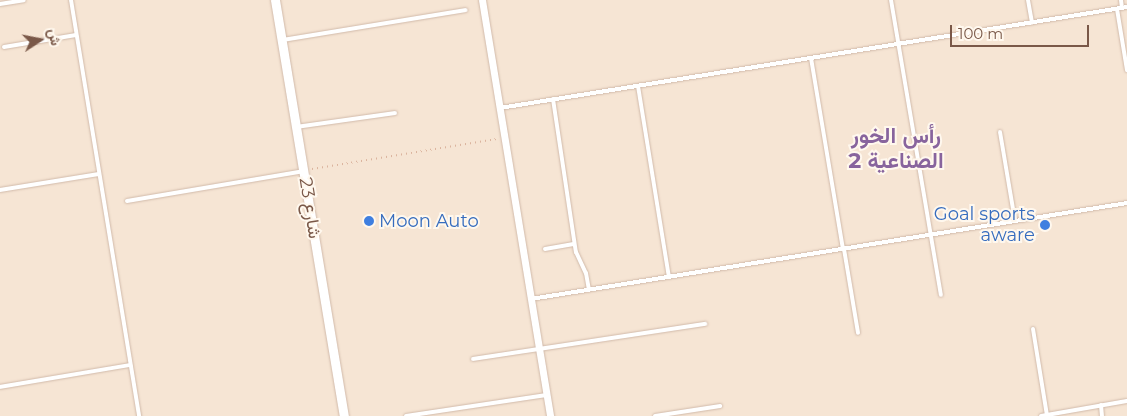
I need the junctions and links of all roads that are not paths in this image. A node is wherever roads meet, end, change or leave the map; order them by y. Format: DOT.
graph roads {
  1 [pos="24,0"];
  2 [pos="71,0"];
  3 [pos="276,0"];
  4 [pos="482,0"];
  5 [pos="891,0"];
  6 [pos="1028,0"];
  7 [pos="1121,0"];
  8 [pos="0,4"];
  9 [pos="1125,8"];
  10 [pos="1117,9"];
  11 [pos="466,10"];
  12 [pos="1032,22"];
  13 [pos="76,35"];
  14 [pos="282,40"];
  15 [pos="898,44"];
  16 [pos="4,47"];
  17 [pos="811,58"];
  18 [pos="1127,70"];
  19 [pos="638,86"];
  20 [pos="553,99"];
  21 [pos="500,108"];
  22 [pos="395,113"];
  23 [pos="296,127"];
  24 [pos="1000,132"];
  25 [pos="304,171"];
  26 [pos="99,174"];
  27 [pos="0,190"];
  28 [pos="127,201"];
  29 [pos="1127,203"];
  30 [pos="1015,222"];
  31 [pos="931,235"];
  32 [pos="574,244"];
  33 [pos="544,249"];
  34 [pos="844,249"];
  35 [pos="669,277"];
  36 [pos="589,290"];
  37 [pos="941,295"];
  38 [pos="531,299"];
  39 [pos="705,324"];
  40 [pos="1032,330"];
  41 [pos="858,333"];
  42 [pos="539,350"];
  43 [pos="473,359"];
  44 [pos="130,365"];
  45 [pos="0,387"];
  46 [pos="546,395"];
  47 [pos="1127,401"];
  48 [pos="1100,405"];
  49 [pos="720,406"];
  50 [pos="1047,415"];
  51 [pos="1054,415"];
  52 [pos="139,416"];
  53 [pos="344,416"];
  54 [pos="406,416"];
  55 [pos="550,416"];
  56 [pos="655,416"];
  57 [pos="1041,416"];
  58 [pos="1102,416"];
  1 -- 8 [label="lane"];
  2 -- 13 [label="lane"];
  3 -- 14 [label="street, شارع 23"];
  4 -- 21 [label="street"];
  5 -- 15 [label="lane"];
  6 -- 12 [label="lane"];
  7 -- 9 [label="lane"];
  9 -- 10 [label="lane"];
  10 -- 12 [label="lane"];
  10 -- 18 [label="lane"];
  11 -- 14 [label="lane"];
  12 -- 15 [label="lane"];
  13 -- 16 [label="lane"];
  13 -- 26 [label="lane"];
  14 -- 23 [label="street, شارع 23"];
  15 -- 17 [label="lane"];
  15 -- 31 [label="lane"];
  17 -- 19 [label="lane"];
  17 -- 34 [label="lane"];
  19 -- 20 [label="lane"];
  19 -- 35 [label="lane"];
  20 -- 21 [label="lane"];
  20 -- 32 [label="lane"];
  21 -- 38 [label="street"];
  22 -- 23 [label="lane"];
  23 -- 25 [label="street, شارع 23"];
  24 -- 30 [label="lane"];
  25 -- 28 [label="lane"];
  25 -- 53 [label="street, شارع 23"];
  26 -- 27 [label="lane"];
  26 -- 44 [label="lane"];
  29 -- 30 [label="lane"];
  30 -- 31 [label="lane"];
  31 -- 34 [label="lane"];
  31 -- 37 [label="lane"];
  32 -- 33 [label="lane"];
  32 -- 36 [label="lane"];
  34 -- 35 [label="lane"];
  34 -- 41 [label="lane"];
  35 -- 36 [label="lane"];
  36 -- 38 [label="lane"];
  38 -- 42 [label="street"];
  39 -- 42 [label="lane"];
  40 -- 50 [label="lane"];
  42 -- 43 [label="lane"];
  42 -- 46 [label="street"];
  44 -- 45 [label="lane"];
  44 -- 52 [label="lane"];
  46 -- 54 [label="lane"];
  46 -- 55 [label="street"];
  47 -- 48 [label="lane"];
  48 -- 51 [label="lane"];
  48 -- 58 [label="lane"];
  49 -- 56 [label="lane"];
  50 -- 51 [label="lane"];
  50 -- 57 [label="lane"];
}
